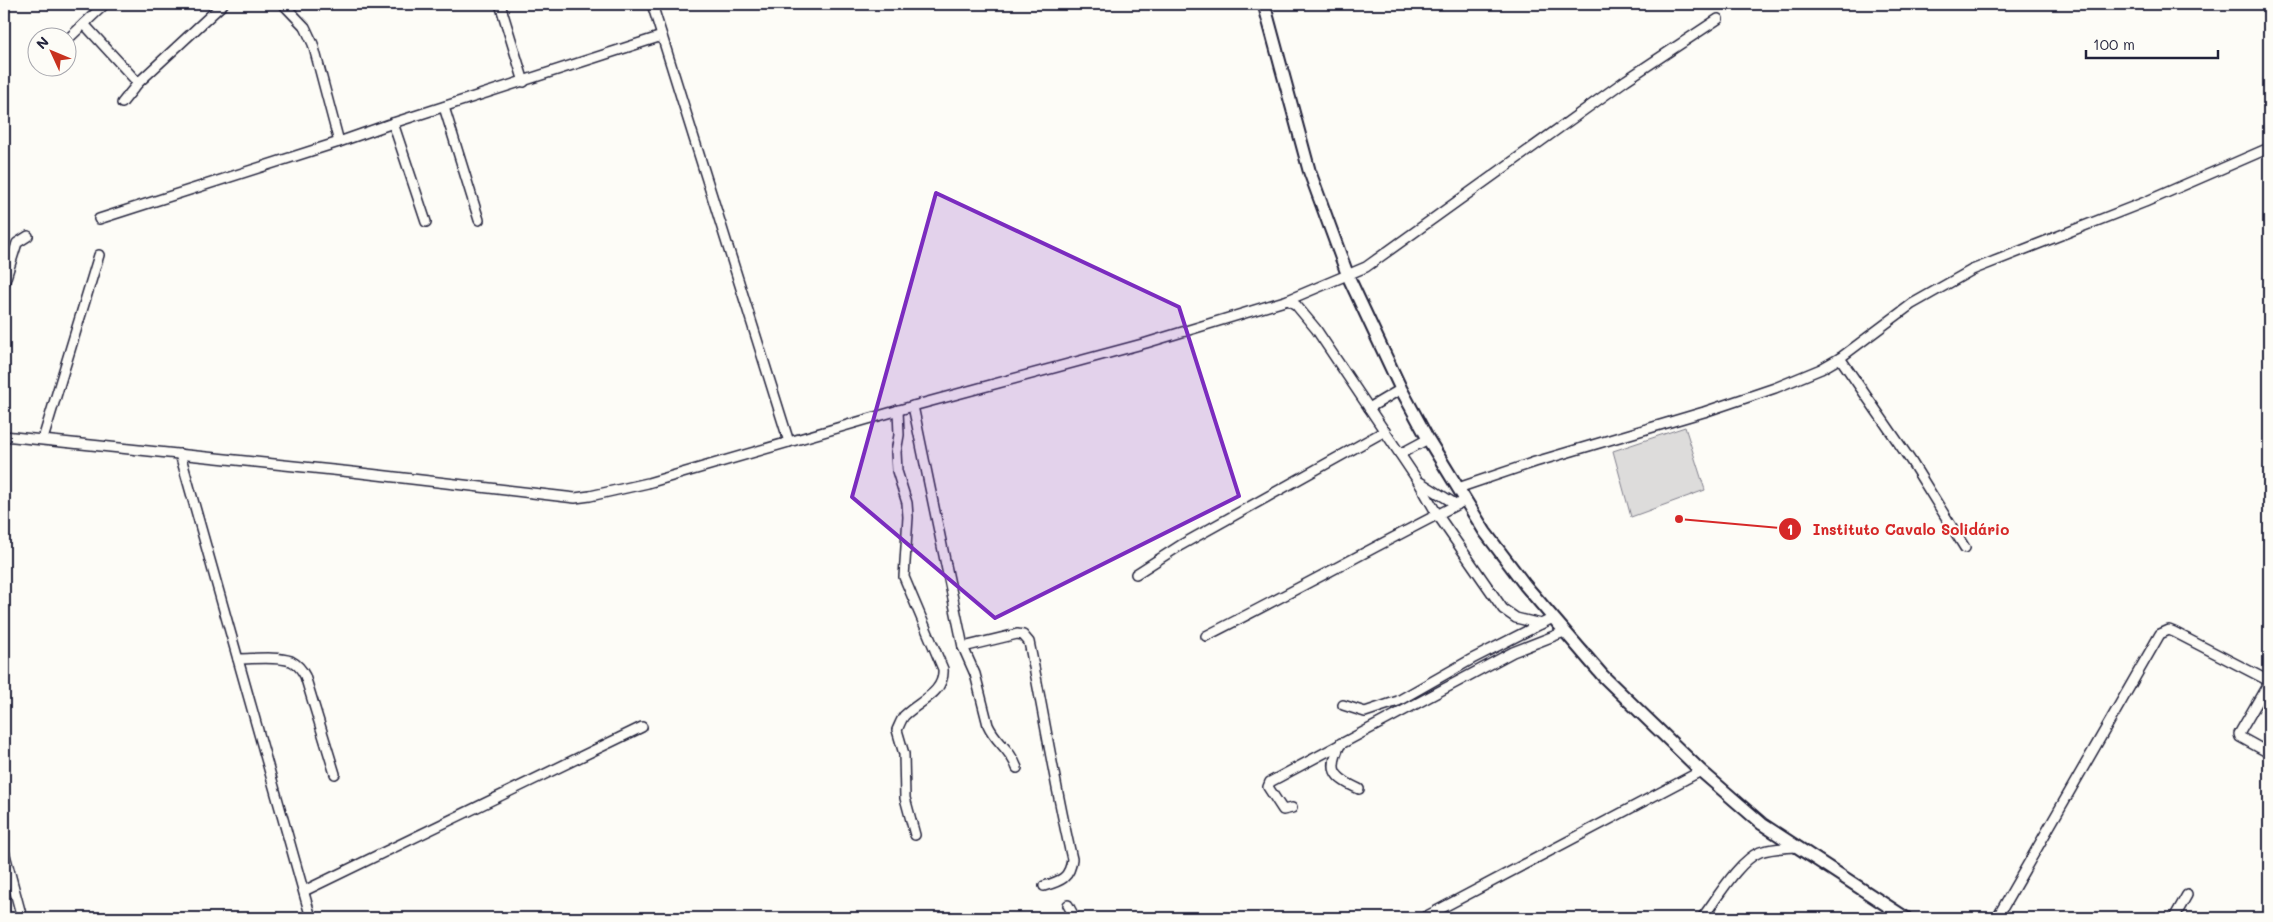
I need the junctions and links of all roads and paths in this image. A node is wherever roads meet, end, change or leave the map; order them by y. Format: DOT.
graph roads {
  1 [pos="105,4"];
  2 [pos="223,4"];
  3 [pos="283,4"];
  4 [pos="500,4"];
  5 [pos="652,4"];
  6 [pos="1264,4"];
  7 [pos="1718,18"];
  8 [pos="84,24"];
  9 [pos="78,30"];
  10 [pos="662,36"];
  11 [pos="524,82"];
  12 [pos="138,83"];
  13 [pos="122,103"];
  14 [pos="444,107"];
  15 [pos="393,123"];
  16 [pos="339,142"];
  17 [pos="2269,148"];
  18 [pos="99,219"];
  19 [pos="479,220"];
  20 [pos="426,222"];
  21 [pos="28,236"];
  22 [pos="99,255"];
  23 [pos="1348,276"];
  24 [pos="4,284"];
  25 [pos="1288,300"];
  26 [pos="1840,358"];
  27 [pos="1401,389"];
  28 [pos="913,406"];
  29 [pos="1369,408"];
  30 [pos="898,410"];
  31 [pos="1384,431"];
  32 [pos="4,436"];
  33 [pos="43,439"];
  34 [pos="1428,439"];
  35 [pos="789,442"];
  36 [pos="180,454"];
  37 [pos="1400,454"];
  38 [pos="1418,481"];
  39 [pos="1458,488"];
  40 [pos="1462,502"];
  41 [pos="1437,514"];
  42 [pos="1965,548"];
  43 [pos="1136,574"];
  44 [pos="1553,618"];
  45 [pos="1541,624"];
  46 [pos="1564,632"];
  47 [pos="1206,636"];
  48 [pos="963,646"];
  49 [pos="238,659"];
  50 [pos="2269,682"];
  51 [pos="1343,705"];
  52 [pos="642,727"];
  53 [pos="1341,743"];
  54 [pos="2269,753"];
  55 [pos="1018,768"];
  56 [pos="1700,771"];
  57 [pos="335,774"];
  58 [pos="1359,789"];
  59 [pos="1292,808"];
  60 [pos="915,835"];
  61 [pos="1795,846"];
  62 [pos="4,851"];
  63 [pos="1044,886"];
  64 [pos="304,891"];
  65 [pos="2187,895"];
  66 [pos="1068,905"];
  67 [pos="22,918"];
  68 [pos="311,918"];
  69 [pos="1075,918"];
  70 [pos="1423,918"];
  71 [pos="1702,918"];
  72 [pos="1906,918"];
  73 [pos="1997,918"];
  74 [pos="2174,918"];
  1 -- 8 [label="street"];
  2 -- 12 [label="street"];
  3 -- 16 [label="street"];
  4 -- 11 [label="street"];
  5 -- 10 [label="street"];
  6 -- 23 [label="main road"];
  7 -- 23 [label="street"];
  8 -- 9 [label="street"];
  8 -- 12 [label="street"];
  10 -- 11 [label="street"];
  10 -- 35 [label="street"];
  11 -- 14 [label="street"];
  12 -- 13 [label="street"];
  14 -- 15 [label="street"];
  14 -- 19 [label="street"];
  15 -- 16 [label="street"];
  15 -- 20 [label="street"];
  16 -- 18 [label="street"];
  17 -- 26 [label="street"];
  21 -- 24 [label="street"];
  22 -- 33 [label="street"];
  23 -- 25 [label="street"];
  23 -- 27 [label="main road"];
  25 -- 28 [label="street"];
  25 -- 29 [label="street"];
  26 -- 39 [label="street"];
  26 -- 42 [label="street"];
  27 -- 29 [label="street"];
  27 -- 34 [label="main road"];
  28 -- 30 [label="street"];
  28 -- 48 [label="street"];
  29 -- 31 [label="street"];
  30 -- 35 [label="street"];
  30 -- 60 [label="street"];
  31 -- 37 [label="street"];
  31 -- 43 [label="street"];
  32 -- 33 [label="street"];
  33 -- 36 [label="street"];
  34 -- 37 [label="street"];
  34 -- 39 [label="main road"];
  35 -- 36 [label="street"];
  36 -- 49 [label="street"];
  37 -- 38 [label="street"];
  38 -- 40 [label="street"];
  38 -- 41 [label="street"];
  39 -- 40 [label="main road"];
  40 -- 41 [label="street"];
  40 -- 44 [label="main road"];
  41 -- 45 [label="street"];
  41 -- 47 [label="street"];
  44 -- 45 [label="street"];
  44 -- 46 [label="main road"];
  45 -- 51 [label="street"];
  46 -- 53 [label="street"];
  46 -- 56 [label="main road"];
  48 -- 55 [label="street"];
  48 -- 63 [label="street"];
  49 -- 57 [label="street"];
  49 -- 64 [label="street"];
  50 -- 54 [label="street"];
  50 -- 73 [label="street"];
  52 -- 64 [label="street"];
  53 -- 58 [label="street"];
  53 -- 59 [label="street"];
  56 -- 61 [label="main road"];
  56 -- 70 [label="street"];
  61 -- 71 [label="street"];
  61 -- 72 [label="main road"];
  62 -- 67 [label="street"];
  64 -- 68 [label="street"];
  65 -- 74 [label="street"];
  66 -- 69 [label="street"];
}
